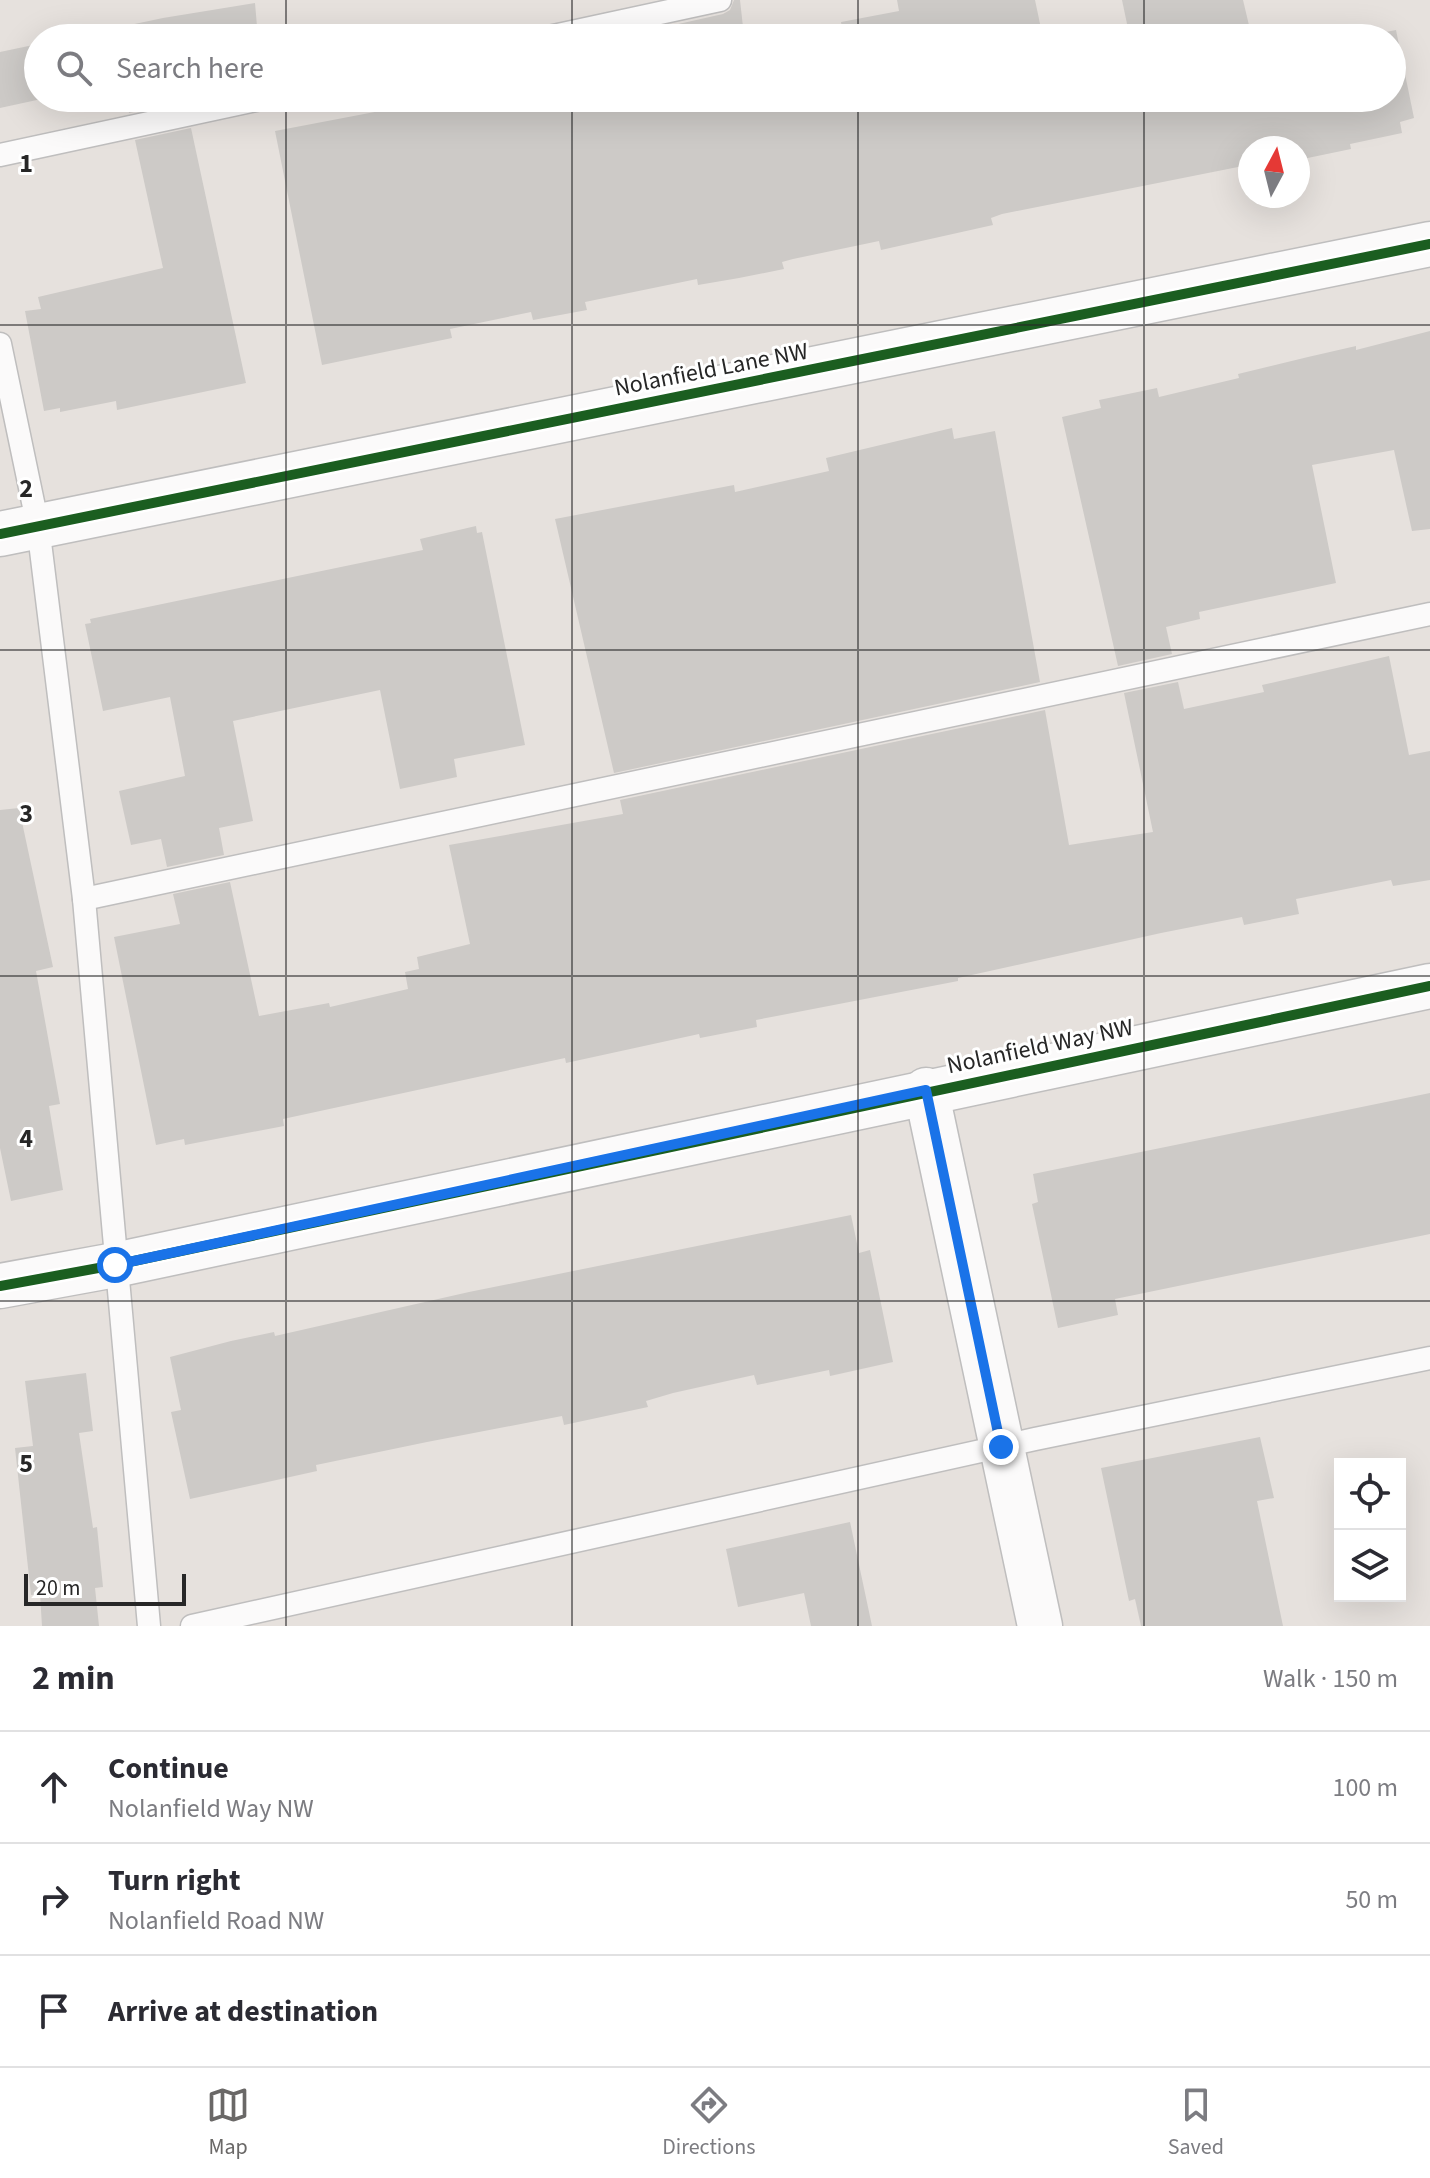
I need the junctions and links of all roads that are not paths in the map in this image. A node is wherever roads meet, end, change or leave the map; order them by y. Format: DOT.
graph roads {
  1 [pos="720,0"];
  2 [pos="609,24"];
  3 [pos="200,112"];
  4 [pos="0,155"];
  5 [pos="1430,244"];
  6 [pos="0,344"];
  7 [pos="19,530"];
  8 [pos="1430,614"];
  9 [pos="84,899"];
  10 [pos="1430,986"];
  11 [pos="926,1090"];
  12 [pos="115,1265"];
  13 [pos="0,1286"];
  14 [pos="1430,1358"];
  15 [pos="1001,1447"];
  16 [pos="149,1626"];
  17 [pos="192,1626"];
  18 [pos="1040,1626"];
  1 -- 2 [label="lane"];
  3 -- 4 [label="lane"];
  5 -- 7 [label="street, Nolanfield Lane NW"];
  6 -- 7 [label="lane"];
  7 -- 9 [label="lane"];
  8 -- 9 [label="lane"];
  9 -- 12 [label="lane"];
  10 -- 11 [label="street, Nolanfield Way NW"];
  11 -- 12 [label="street, Nolanfield Way NW"];
  11 -- 15 [label="street"];
  12 -- 13 [label="street, Nolanfield Way NW"];
  12 -- 16 [label="lane"];
  14 -- 15 [label="lane"];
  15 -- 17 [label="lane"];
  15 -- 18 [label="street"];
}
